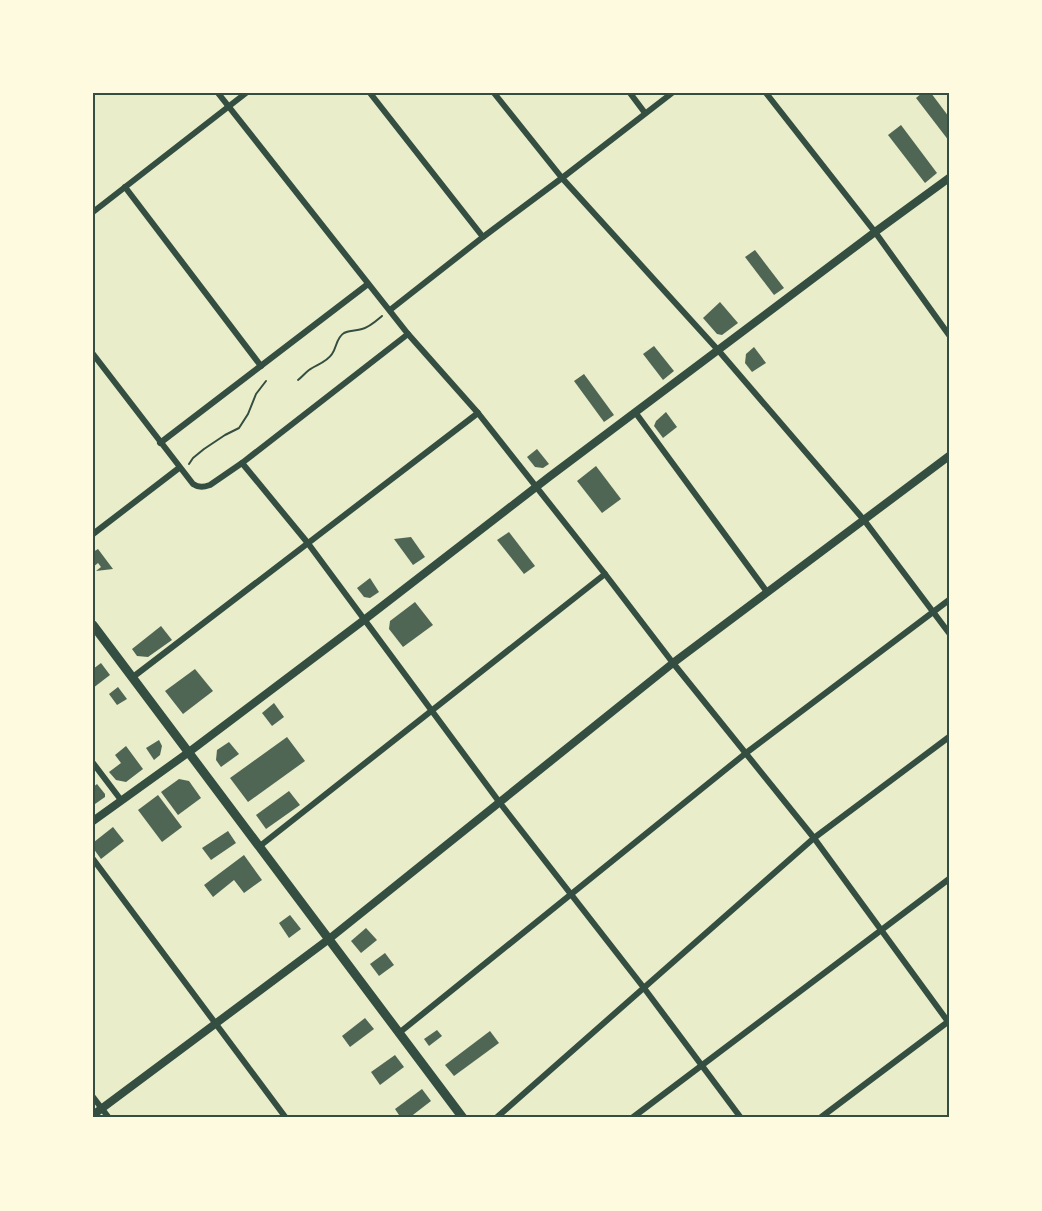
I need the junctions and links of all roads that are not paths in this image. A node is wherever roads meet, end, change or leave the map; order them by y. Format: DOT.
graph roads {
  1 [pos="218,93"];
  2 [pos="246,93"];
  3 [pos="370,93"];
  4 [pos="494,93"];
  5 [pos="630,93"];
  6 [pos="672,93"];
  7 [pos="766,93"];
  8 [pos="228,106"];
  9 [pos="645,113"];
  10 [pos="562,178"];
  11 [pos="949,178"];
  12 [pos="125,187"];
  13 [pos="93,212"];
  14 [pos="875,232"];
  15 [pos="483,237"];
  16 [pos="368,284"];
  17 [pos="390,310"];
  18 [pos="408,334"];
  19 [pos="949,335"];
  20 [pos="718,350"];
  21 [pos="93,354"];
  22 [pos="261,366"];
  23 [pos="635,412"];
  24 [pos="478,413"];
  25 [pos="160,443"];
  26 [pos="949,456"];
  27 [pos="242,462"];
  28 [pos="181,470"];
  29 [pos="536,487"];
  30 [pos="864,520"];
  31 [pos="93,534"];
  32 [pos="308,542"];
  33 [pos="605,573"];
  34 [pos="767,592"];
  35 [pos="949,600"];
  36 [pos="933,612"];
  37 [pos="364,620"];
  38 [pos="93,625"];
  39 [pos="949,633"];
  40 [pos="674,663"];
  41 [pos="133,677"];
  42 [pos="432,710"];
  43 [pos="949,737"];
  44 [pos="189,752"];
  45 [pos="746,753"];
  46 [pos="93,764"];
  47 [pos="121,800"];
  48 [pos="500,803"];
  49 [pos="93,821"];
  50 [pos="814,838"];
  51 [pos="260,846"];
  52 [pos="93,859"];
  53 [pos="949,879"];
  54 [pos="571,894"];
  55 [pos="882,930"];
  56 [pos="329,939"];
  57 [pos="644,988"];
  58 [pos="949,1022"];
  59 [pos="216,1024"];
  60 [pos="399,1033"];
  61 [pos="702,1065"];
  62 [pos="93,1097"];
  63 [pos="102,1109"];
  64 [pos="93,1115"];
  65 [pos="109,1118"];
  66 [pos="285,1118"];
  67 [pos="463,1118"];
  68 [pos="496,1118"];
  69 [pos="632,1118"];
  70 [pos="741,1118"];
  71 [pos="820,1118"];
  1 -- 8 [label="street"];
  2 -- 8 [label="street"];
  3 -- 15 [label="street"];
  4 -- 10 [label="street"];
  5 -- 9 [label="street"];
  6 -- 9 [label="street"];
  7 -- 14 [label="street"];
  8 -- 12 [label="street"];
  8 -- 16 [label="street"];
  9 -- 10 [label="street"];
  10 -- 15 [label="street"];
  10 -- 20 [label="street"];
  11 -- 14 [label="street"];
  12 -- 13 [label="street"];
  12 -- 22 [label="street"];
  14 -- 19 [label="street"];
  14 -- 20 [label="street"];
  15 -- 17 [label="street"];
  16 -- 17 [label="street"];
  16 -- 22 [label="street"];
  17 -- 18 [label="street"];
  18 -- 24 [label="street"];
  18 -- 27 [label="street"];
  20 -- 23 [label="street"];
  20 -- 30 [label="street"];
  21 -- 25 [label="street"];
  22 -- 25 [label="street"];
  23 -- 29 [label="street"];
  23 -- 34 [label="street"];
  24 -- 29 [label="street"];
  24 -- 32 [label="street"];
  25 -- 28 [label="street"];
  26 -- 30 [label="street"];
  27 -- 28 [label="street"];
  27 -- 32 [label="street"];
  28 -- 31 [label="street"];
  29 -- 33 [label="street"];
  29 -- 37 [label="street"];
  30 -- 34 [label="street"];
  30 -- 36 [label="street"];
  32 -- 37 [label="street"];
  32 -- 41 [label="street"];
  33 -- 40 [label="street"];
  33 -- 42 [label="street"];
  34 -- 40 [label="street"];
  35 -- 36 [label="street"];
  36 -- 39 [label="street"];
  36 -- 45 [label="street"];
  37 -- 42 [label="street"];
  37 -- 44 [label="street"];
  38 -- 41 [label="main road"];
  40 -- 45 [label="street"];
  40 -- 48 [label="street"];
  41 -- 44 [label="main road"];
  42 -- 48 [label="street"];
  42 -- 51 [label="street"];
  43 -- 50 [label="street"];
  44 -- 47 [label="street"];
  44 -- 51 [label="main road"];
  45 -- 50 [label="street"];
  45 -- 54 [label="street"];
  46 -- 47 [label="street"];
  47 -- 49 [label="street"];
  48 -- 54 [label="street"];
  48 -- 56 [label="street"];
  50 -- 55 [label="street"];
  50 -- 57 [label="street"];
  51 -- 56 [label="main road"];
  52 -- 59 [label="street"];
  53 -- 55 [label="street"];
  54 -- 57 [label="street"];
  54 -- 60 [label="street"];
  55 -- 58 [label="street"];
  55 -- 61 [label="street"];
  56 -- 59 [label="street"];
  56 -- 60 [label="main road"];
  57 -- 61 [label="street"];
  57 -- 68 [label="street"];
  58 -- 71 [label="street"];
  59 -- 63 [label="street"];
  59 -- 66 [label="street"];
  60 -- 67 [label="main road"];
  61 -- 69 [label="street"];
  61 -- 70 [label="street"];
  62 -- 63 [label="street"];
  63 -- 64 [label="street"];
  63 -- 65 [label="street"];
}
